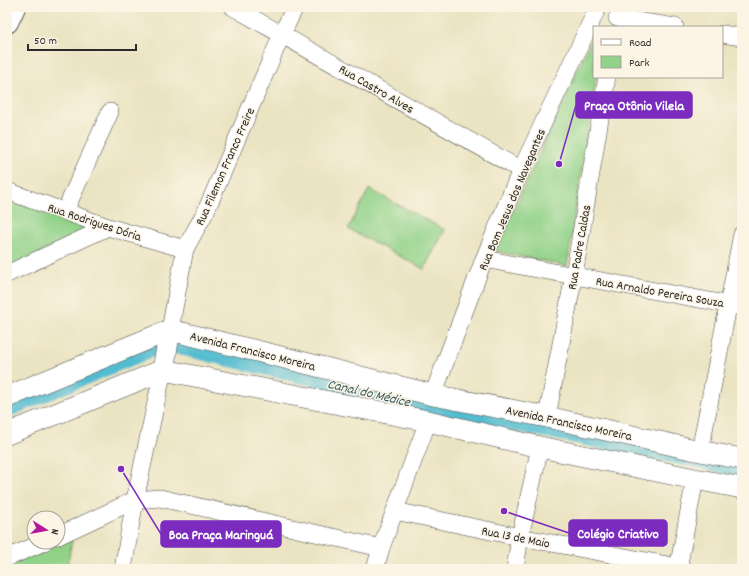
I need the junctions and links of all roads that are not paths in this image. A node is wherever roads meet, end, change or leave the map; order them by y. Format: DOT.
graph roads {
  1 [pos="14,7"];
  2 [pos="233,7"];
  3 [pos="295,7"];
  4 [pos="598,7"];
  5 [pos="617,17"];
  6 [pos="7,22"];
  7 [pos="669,26"];
  8 [pos="282,34"];
  9 [pos="723,34"];
  10 [pos="742,37"];
  11 [pos="607,78"];
  12 [pos="110,112"];
  13 [pos="521,170"];
  14 [pos="7,191"];
  15 [pos="65,211"];
  16 [pos="108,227"];
  17 [pos="742,234"];
  18 [pos="184,249"];
  19 [pos="484,259"];
  20 [pos="7,274"];
  21 [pos="574,275"];
  22 [pos="735,305"];
  23 [pos="169,332"];
  24 [pos="163,368"];
  25 [pos="433,395"];
  26 [pos="7,397"];
  27 [pos="547,417"];
  28 [pos="428,421"];
  29 [pos="7,434"];
  30 [pos="540,447"];
  31 [pos="700,451"];
  32 [pos="742,459"];
  33 [pos="695,479"];
  34 [pos="742,488"];
  35 [pos="135,500"];
  36 [pos="395,512"];
  37 [pos="66,532"];
  38 [pos="520,537"];
  39 [pos="381,548"];
  40 [pos="30,550"];
  41 [pos="13,560"];
  42 [pos="680,568"];
  43 [pos="123,569"];
  44 [pos="375,569"];
  45 [pos="515,569"];
  1 -- 6 [label="main road"];
  2 -- 8 [label="street, Rua Castro Alves"];
  3 -- 8 [label="street, Rua Filemon Franco Freire"];
  4 -- 13 [label="street, Rua Bom Jesus dos Navegantes"];
  5 -- 7 [label="street"];
  8 -- 13 [label="street, Rua Castro Alves"];
  8 -- 18 [label="street, Rua Filemon Franco Freire"];
  9 -- 10 [label="street"];
  11 -- 21 [label="street, Rua Padre Caldas"];
  12 -- 15 [label="street"];
  13 -- 19 [label="street, Rua Bom Jesus dos Navegantes"];
  14 -- 15 [label="street, Rua Rodrigues Dória"];
  15 -- 16 [label="street, Rua Rodrigues Dória"];
  16 -- 18 [label="street, Rua Rodrigues Dória"];
  16 -- 20 [label="street"];
  17 -- 22 [label="street"];
  18 -- 23 [label="street, Rua Filemon Franco Freire"];
  19 -- 21 [label="street, Rua Arnaldo Pereira Souza"];
  19 -- 25 [label="street, Rua Bom Jesus dos Navegantes"];
  21 -- 22 [label="street, Rua Arnaldo Pereira Souza"];
  21 -- 27 [label="street, Rua Padre Caldas"];
  22 -- 31 [label="street"];
  23 -- 24 [label="street"];
  23 -- 25 [label="street, Avenida Francisco Moreira"];
  23 -- 26 [label="street"];
  24 -- 28 [label="street"];
  24 -- 29 [label="street"];
  24 -- 35 [label="street"];
  25 -- 27 [label="street, Avenida Francisco Moreira"];
  27 -- 31 [label="street, Avenida Francisco Moreira"];
  28 -- 30 [label="street"];
  28 -- 36 [label="street"];
  30 -- 33 [label="street"];
  30 -- 38 [label="street"];
  31 -- 32 [label="street, Avenida Francisco Moreira"];
  33 -- 34 [label="street"];
  33 -- 42 [label="street"];
  35 -- 37 [label="street"];
  35 -- 39 [label="street"];
  35 -- 43 [label="street"];
  36 -- 38 [label="street, Rua 13 de Maio"];
  36 -- 39 [label="street"];
  38 -- 42 [label="street, Rua 13 de Maio"];
  38 -- 45 [label="street"];
  39 -- 44 [label="street"];
  40 -- 41 [label="street"];
}
